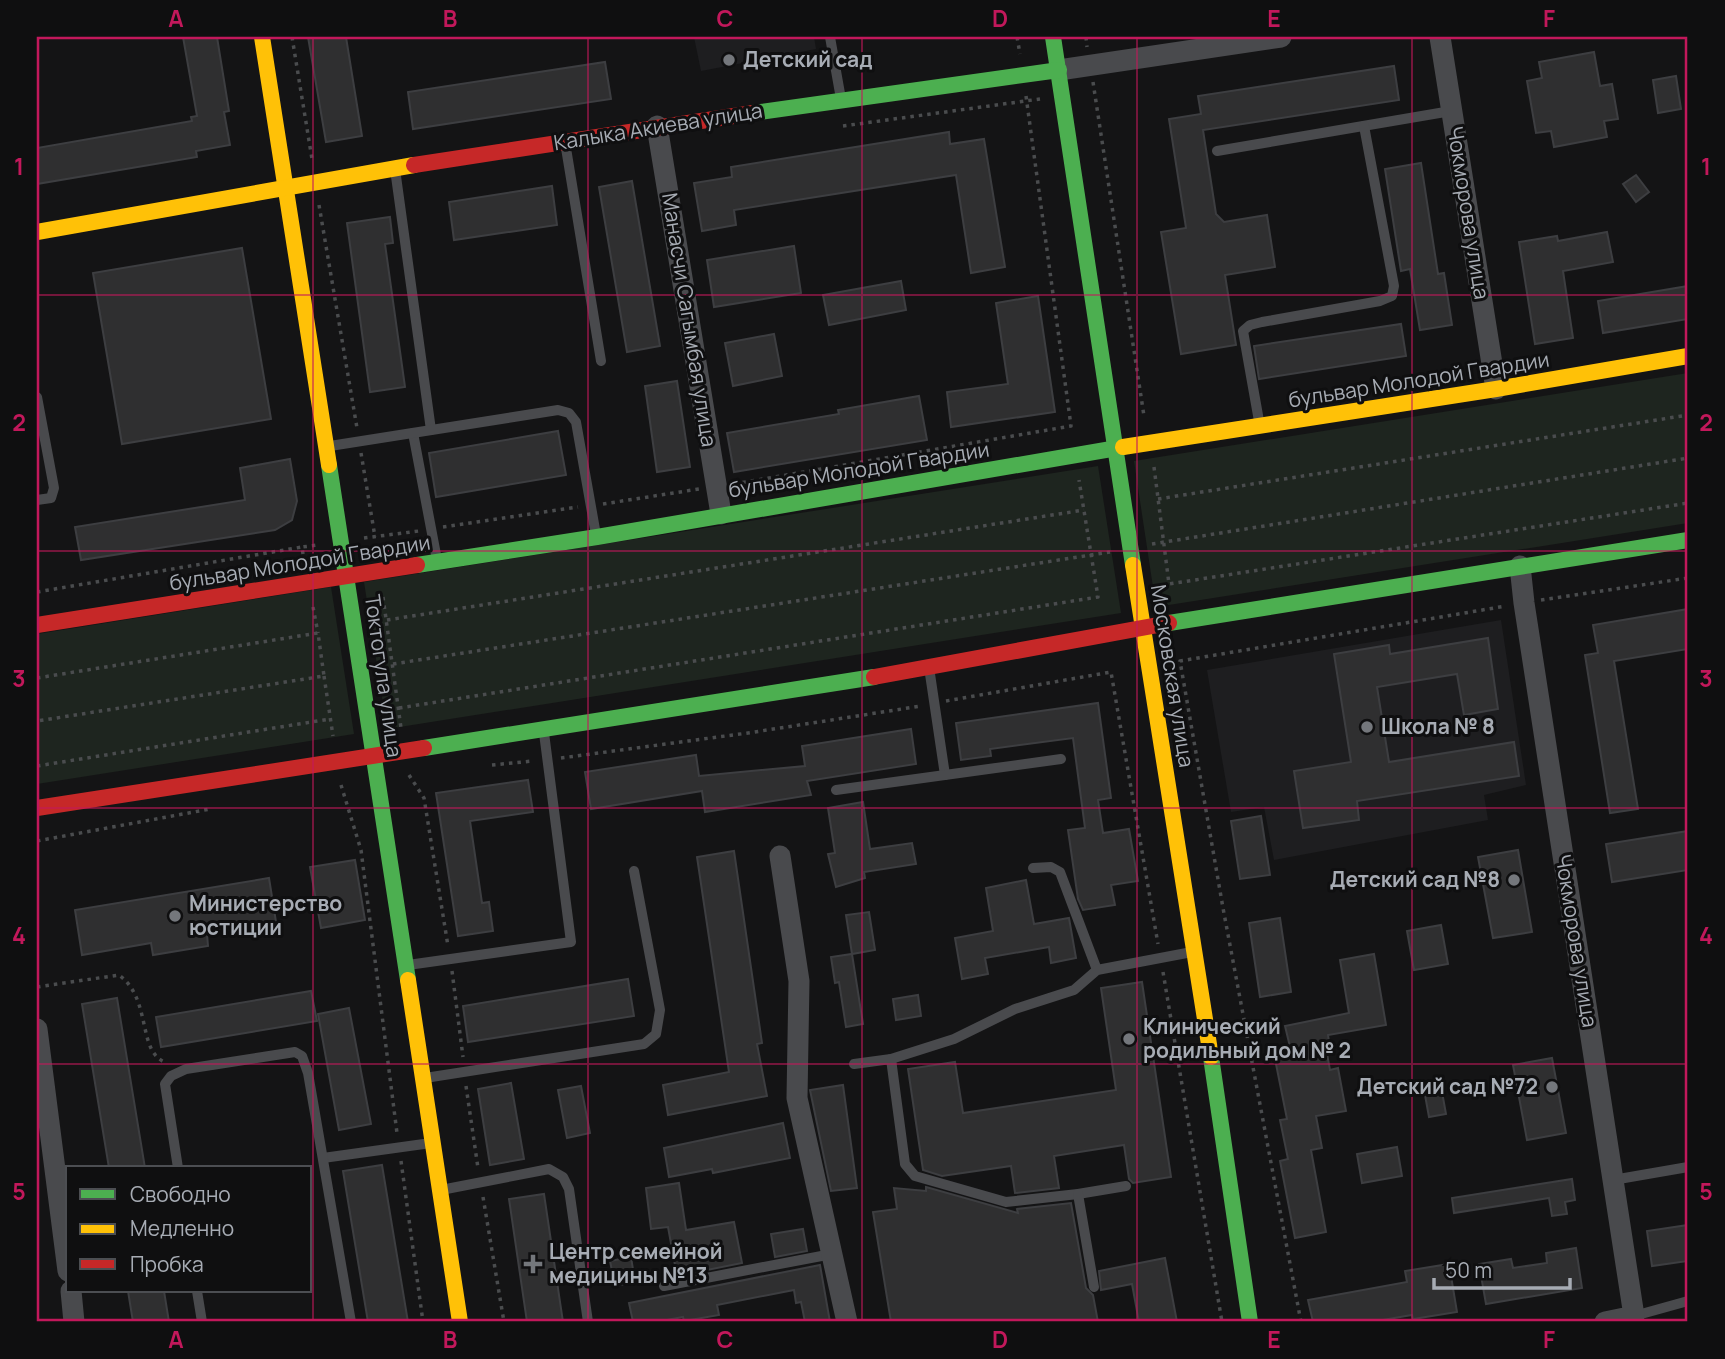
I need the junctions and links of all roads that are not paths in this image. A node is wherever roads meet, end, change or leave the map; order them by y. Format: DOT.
graph roads {
  1 [pos="262,37"];
  2 [pos="830,37"];
  3 [pos="1053,37"];
  4 [pos="1281,37"];
  5 [pos="1440,37"];
  6 [pos="1059,70"];
  7 [pos="841,99"];
  8 [pos="1451,111"];
  9 [pos="657,126"];
  10 [pos="1364,126"];
  11 [pos="565,142"];
  12 [pos="1217,150"];
  13 [pos="395,168"];
  14 [pos="285,188"];
  15 [pos="37,232"];
  16 [pos="1688,356"];
  17 [pos="601,361"];
  18 [pos="1496,389"];
  19 [pos="37,397"];
  20 [pos="1260,427"];
  21 [pos="431,430"];
  22 [pos="413,433"];
  23 [pos="327,447"];
  24 [pos="1115,448"];
  25 [pos="37,499"];
  26 [pos="721,514"];
  27 [pos="597,537"];
  28 [pos="1688,540"];
  29 [pos="437,563"];
  30 [pos="1520,566"];
  31 [pos="347,577"];
  32 [pos="37,625"];
  33 [pos="1144,627"];
  34 [pos="929,669"];
  35 [pos="544,729"];
  36 [pos="373,755"];
  37 [pos="1061,759"];
  38 [pos="945,775"];
  39 [pos="836,790"];
  40 [pos="37,808"];
  41 [pos="780,856"];
  42 [pos="1033,868"];
  43 [pos="634,871"];
  44 [pos="1194,952"];
  45 [pos="405,965"];
  46 [pos="1097,970"];
  47 [pos="37,1029"];
  48 [pos="891,1059"];
  49 [pos="854,1064"];
  50 [pos="423,1079"];
  51 [pos="44,1127"];
  52 [pos="432,1143"];
  53 [pos="323,1158"];
  54 [pos="178,1166"];
  55 [pos="1688,1167"];
  56 [pos="1613,1180"];
  57 [pos="1126,1186"];
  58 [pos="440,1190"];
  59 [pos="1078,1194"];
  60 [pos="832,1254"];
  61 [pos="66,1259"];
  62 [pos="664,1286"];
  63 [pos="1094,1287"];
  64 [pos="71,1292"];
  65 [pos="197,1292"];
  66 [pos="1688,1301"];
  67 [pos="1634,1316"];
  68 [pos="74,1322"];
  69 [pos="202,1322"];
  70 [pos="351,1322"];
  71 [pos="460,1322"];
  72 [pos="588,1322"];
  73 [pos="847,1322"];
  74 [pos="1250,1322"];
  75 [pos="1605,1322"];
  1 -- 14 [label="main road, Токтогула улица"];
  2 -- 7 [label="lane"];
  3 -- 6 [label="main road, Московская улица"];
  4 -- 6 [label="street, Калыка Акиева улица"];
  5 -- 8 [label="street, Чокморова улица"];
  6 -- 7 [label="main road, Калыка Акиева улица"];
  6 -- 24 [label="main road, Московская улица"];
  7 -- 9 [label="main road, Калыка Акиева улица"];
  8 -- 10 [label="lane"];
  8 -- 18 [label="street, Чокморова улица"];
  9 -- 11 [label="main road, Калыка Акиева улица"];
  9 -- 26 [label="street, Манасчи Сагымбая улица"];
  10 -- 12 [label="lane"];
  10 -- 20 [label="lane"];
  11 -- 13 [label="main road, Калыка Акиева улица"];
  11 -- 17 [label="lane"];
  13 -- 14 [label="main road, Калыка Акиева улица"];
  13 -- 21 [label="lane"];
  14 -- 15 [label="main road, Калыка Акиева улица"];
  14 -- 23 [label="main road, Токтогула улица"];
  16 -- 18 [label="main road, бульвар Молодой Гвардии"];
  18 -- 20 [label="main road, бульвар Молодой Гвардии"];
  19 -- 25 [label="lane"];
  20 -- 24 [label="main road, бульвар Молодой Гвардии"];
  21 -- 22 [label="lane"];
  21 -- 27 [label="lane"];
  22 -- 23 [label="lane"];
  22 -- 29 [label="lane"];
  23 -- 31 [label="main road, Токтогула улица"];
  24 -- 26 [label="main road, бульвар Молодой Гвардии"];
  24 -- 33 [label="main road, Московская улица"];
  26 -- 27 [label="main road, бульвар Молодой Гвардии"];
  27 -- 29 [label="main road, бульвар Молодой Гвардии"];
  28 -- 30 [label="main road"];
  29 -- 31 [label="main road, бульвар Молодой Гвардии"];
  30 -- 33 [label="main road"];
  30 -- 56 [label="street, Чокморова улица"];
  31 -- 32 [label="main road, бульвар Молодой Гвардии"];
  31 -- 36 [label="main road, Токтогула улица"];
  33 -- 34 [label="main road"];
  33 -- 44 [label="main road, Московская улица"];
  34 -- 35 [label="main road"];
  34 -- 38 [label="lane"];
  35 -- 36 [label="main road"];
  35 -- 45 [label="lane"];
  36 -- 40 [label="main road"];
  36 -- 45 [label="main road, Токтогула улица"];
  37 -- 38 [label="lane"];
  38 -- 39 [label="lane"];
  41 -- 60 [label="street"];
  42 -- 46 [label="lane"];
  43 -- 50 [label="lane"];
  44 -- 46 [label="lane"];
  44 -- 74 [label="main road, Московская улица"];
  45 -- 50 [label="main road, Токтогула улица"];
  46 -- 48 [label="lane"];
  47 -- 51 [label="street"];
  48 -- 49 [label="lane"];
  48 -- 59 [label="lane"];
  50 -- 52 [label="main road, Токтогула улица"];
  51 -- 61 [label="street"];
  52 -- 53 [label="lane"];
  52 -- 58 [label="main road, Токтогула улица"];
  53 -- 54 [label="lane"];
  53 -- 70 [label="lane"];
  55 -- 56 [label="lane"];
  56 -- 67 [label="street, Чокморова улица"];
  57 -- 59 [label="lane"];
  58 -- 71 [label="main road, Токтогула улица"];
  58 -- 72 [label="lane"];
  59 -- 63 [label="lane"];
  60 -- 62 [label="lane"];
  60 -- 73 [label="street"];
  64 -- 68 [label="street"];
  65 -- 69 [label="lane"];
  66 -- 67 [label="lane"];
  67 -- 75 [label="street"];
}
